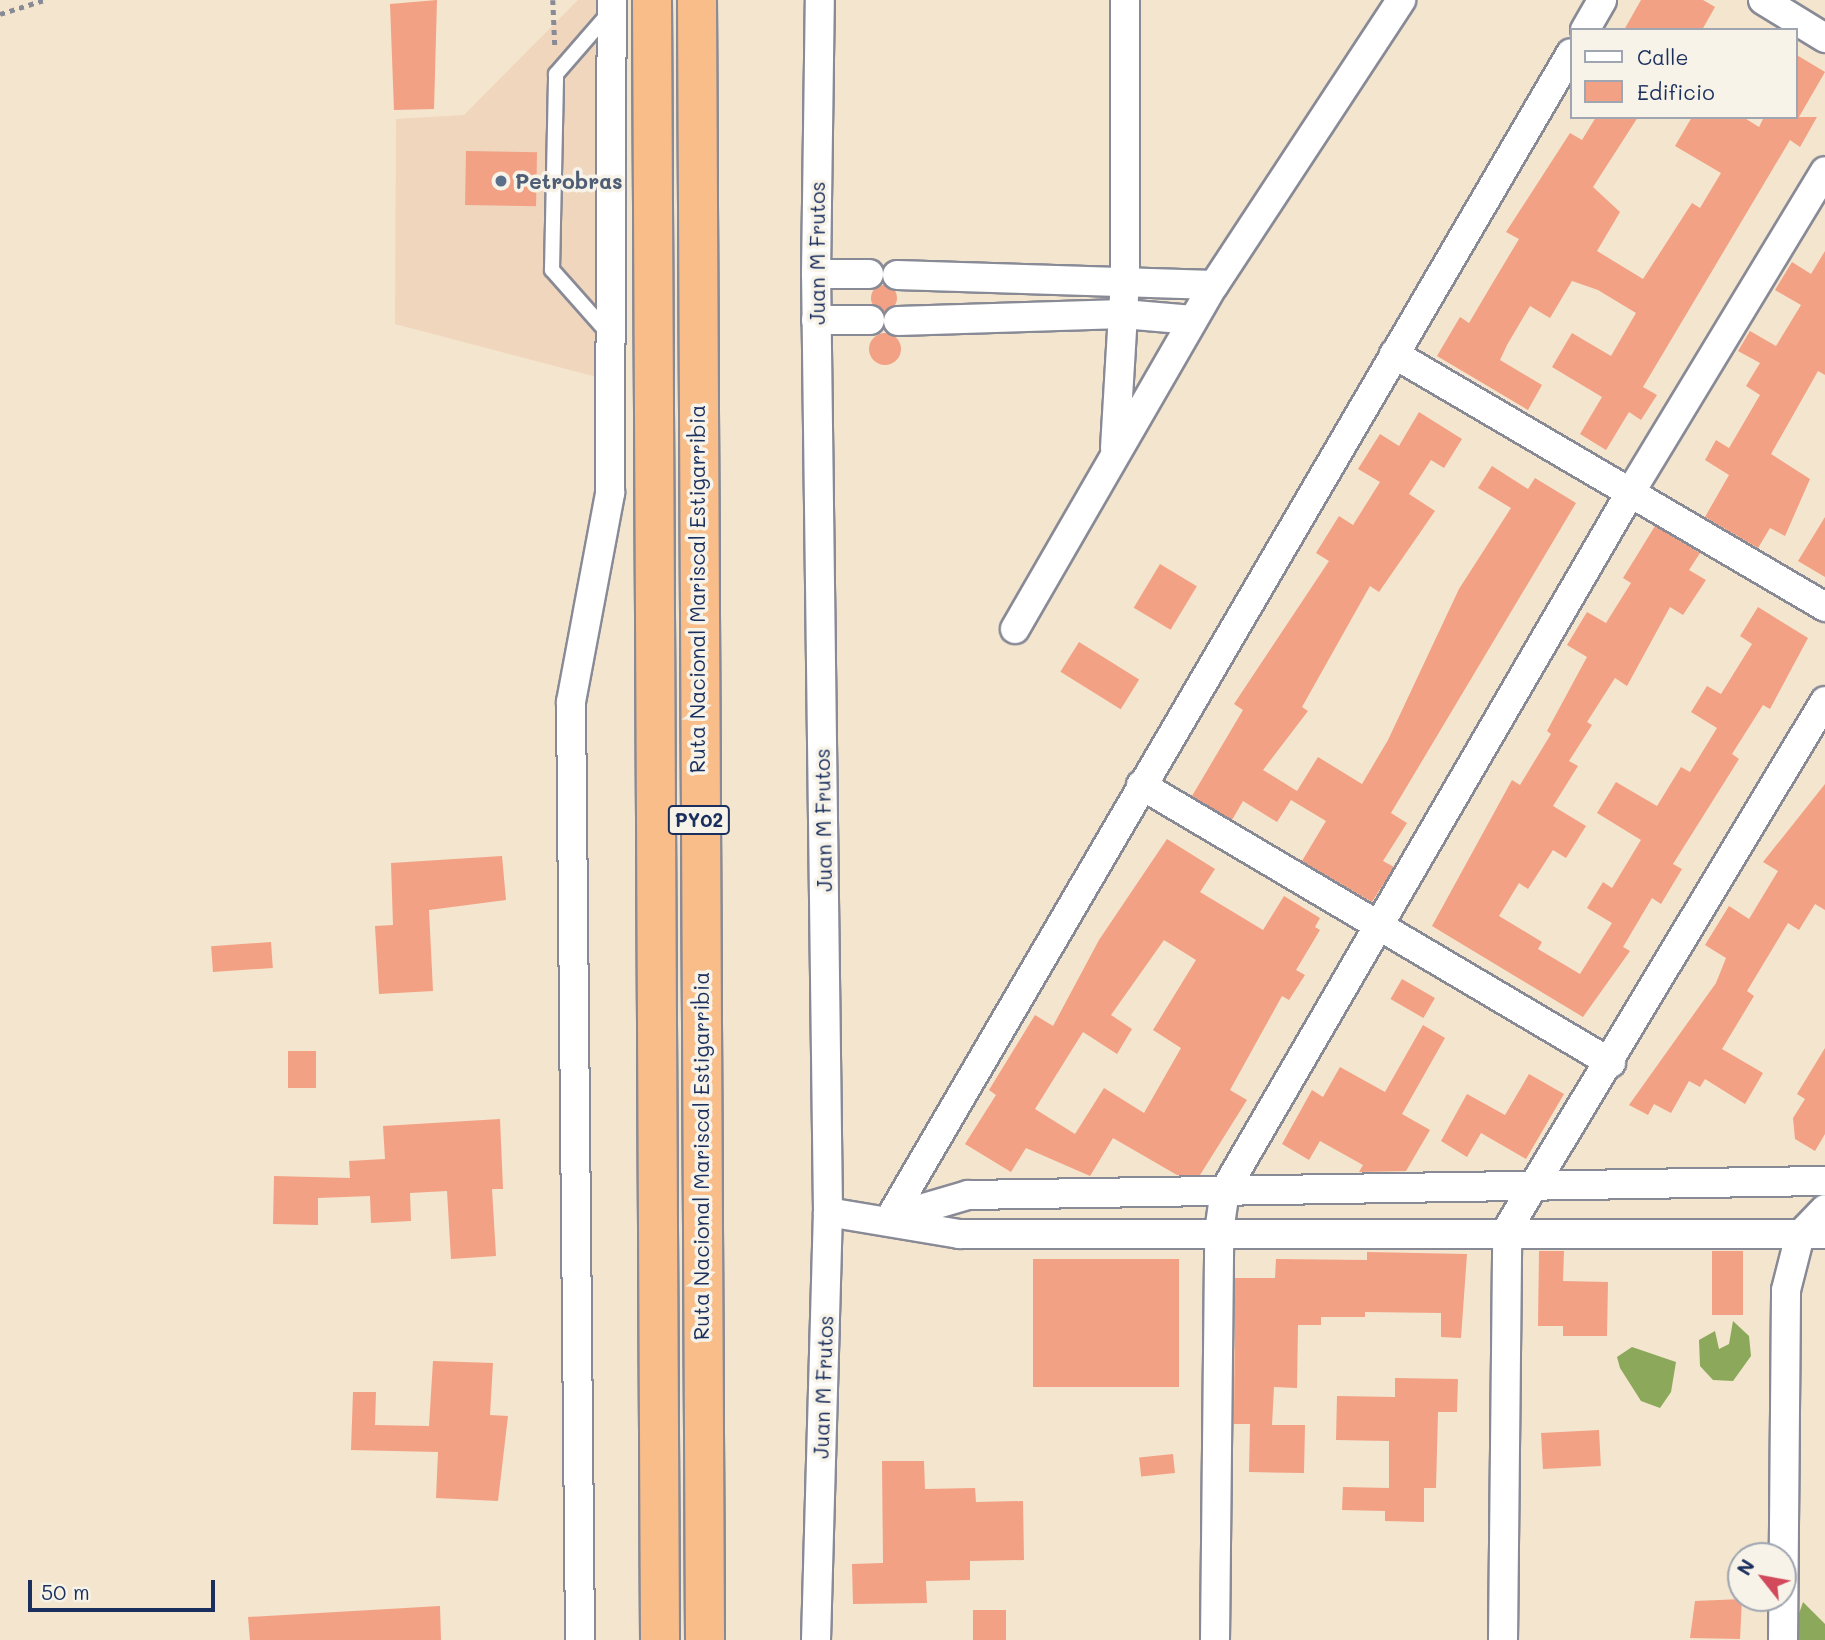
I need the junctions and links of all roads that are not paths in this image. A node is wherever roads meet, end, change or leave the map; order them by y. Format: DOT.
graph roads {
  1 [pos="652,0"];
  2 [pos="696,0"];
  3 [pos="820,0"];
  4 [pos="1125,0"];
  5 [pos="1401,0"];
  6 [pos="1602,0"];
  7 [pos="1763,0"];
  8 [pos="612,5"];
  9 [pos="1586,28"];
  10 [pos="1825,37"];
  11 [pos="1570,54"];
  12 [pos="1825,171"];
  13 [pos="816,274"];
  14 [pos="869,274"];
  15 [pos="897,275"];
  16 [pos="1125,279"];
  17 [pos="1214,285"];
  18 [pos="1123,314"];
  19 [pos="816,320"];
  20 [pos="870,320"];
  21 [pos="1193,320"];
  22 [pos="898,321"];
  23 [pos="610,335"];
  24 [pos="1394,354"];
  25 [pos="1115,453"];
  26 [pos="1630,493"];
  27 [pos="1825,607"];
  28 [pos="1015,629"];
  29 [pos="1825,701"];
  30 [pos="1141,785"];
  31 [pos="1380,923"];
  32 [pos="1611,1063"];
  33 [pos="1825,1181"];
  34 [pos="1538,1184"];
  35 [pos="1225,1190"];
  36 [pos="1825,1209"];
  37 [pos="828,1212"];
  38 [pos="890,1218"];
  39 [pos="1507,1230"];
  40 [pos="1219,1232"];
  41 [pos="1813,1234"];
  42 [pos="580,1640"];
  43 [pos="660,1640"];
  44 [pos="705,1640"];
  45 [pos="816,1640"];
  46 [pos="1215,1640"];
  47 [pos="1503,1640"];
  48 [pos="1783,1640"];
  1 -- 43 [label="highway, Ruta Nacional Mariscal Estigarribia / PY02"];
  2 -- 44 [label="highway, Ruta Nacional Mariscal Estigarribia / PY02"];
  3 -- 13 [label="street, Juan M Frutos"];
  4 -- 16 [label="street"];
  5 -- 17 [label="street"];
  6 -- 9 [label="street"];
  7 -- 10 [label="street"];
  8 -- 23 [label="street"];
  8 -- 23 [label="lane"];
  11 -- 24 [label="street"];
  12 -- 26 [label="street"];
  13 -- 14 [label="street"];
  13 -- 19 [label="street, Juan M Frutos"];
  15 -- 16 [label="street"];
  16 -- 17 [label="street"];
  16 -- 18 [label="street"];
  17 -- 21 [label="street"];
  18 -- 21 [label="street"];
  18 -- 22 [label="street"];
  18 -- 25 [label="street"];
  19 -- 20 [label="street"];
  19 -- 37 [label="street, Juan M Frutos"];
  21 -- 25 [label="street"];
  23 -- 42 [label="street"];
  24 -- 26 [label="street"];
  24 -- 30 [label="street"];
  25 -- 28 [label="street"];
  26 -- 27 [label="street"];
  26 -- 31 [label="street"];
  29 -- 32 [label="street"];
  30 -- 31 [label="street"];
  30 -- 38 [label="street"];
  31 -- 32 [label="street"];
  31 -- 35 [label="street"];
  32 -- 34 [label="street"];
  33 -- 34 [label="street"];
  34 -- 35 [label="street"];
  34 -- 39 [label="street"];
  35 -- 38 [label="street"];
  35 -- 40 [label="street"];
  36 -- 41 [label="street"];
  37 -- 38 [label="street"];
  37 -- 45 [label="street, Juan M Frutos"];
  38 -- 40 [label="street"];
  39 -- 40 [label="street"];
  39 -- 41 [label="street"];
  39 -- 47 [label="street"];
  40 -- 46 [label="street"];
  41 -- 48 [label="street"];
}
